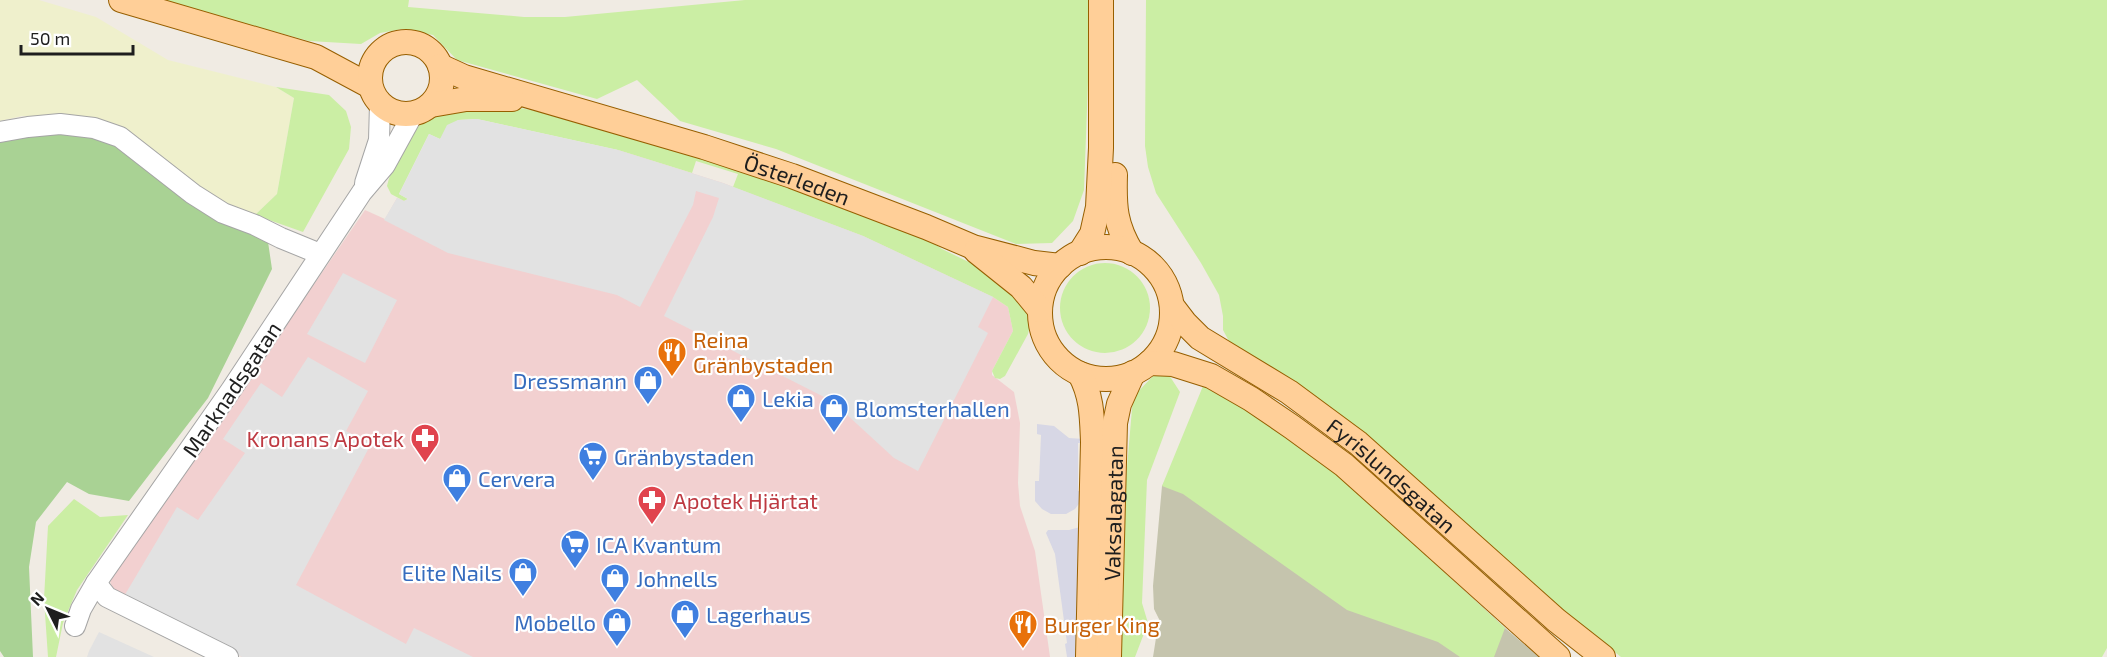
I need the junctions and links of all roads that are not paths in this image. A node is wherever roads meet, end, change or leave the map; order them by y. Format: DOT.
graph roads {
  1 [pos="121,0"];
  2 [pos="1101,0"];
  3 [pos="1117,0"];
  4 [pos="379,54"];
  5 [pos="316,57"];
  6 [pos="440,66"];
  7 [pos="375,95"];
  8 [pos="422,109"];
  9 [pos="617,122"];
  10 [pos="0,132"];
  11 [pos="362,192"];
  12 [pos="973,248"];
  13 [pos="1132,253"];
  14 [pos="320,254"];
  15 [pos="1070,259"];
  16 [pos="1172,306"];
  17 [pos="1040,310"];
  18 [pos="1141,368"];
  19 [pos="1080,374"];
  20 [pos="96,583"];
  21 [pos="75,626"];
  22 [pos="228,657"];
  23 [pos="1088,657"];
  24 [pos="1109,657"];
  25 [pos="1558,657"];
  26 [pos="1603,657"];
  1 -- 5 [label="main road"];
  2 -- 15 [label="main road"];
  3 -- 13 [label="main road"];
  4 -- 5 [label="main road"];
  4 -- 6 [label="main road"];
  4 -- 7 [label="main road"];
  5 -- 7 [label="main road"];
  6 -- 8 [label="main road"];
  6 -- 9 [label="main road, Österleden"];
  7 -- 8 [label="main road"];
  7 -- 11 [label="street, Marknadsgatan"];
  8 -- 9 [label="main road, Österleden"];
  8 -- 11 [label="street, Marknadsgatan"];
  9 -- 12 [label="main road, Österleden"];
  10 -- 14 [label="street"];
  11 -- 14 [label="street, Marknadsgatan"];
  12 -- 15 [label="main road, Österleden"];
  12 -- 17 [label="main road, Österleden"];
  13 -- 15 [label="main road"];
  13 -- 16 [label="main road"];
  14 -- 20 [label="street, Marknadsgatan"];
  15 -- 17 [label="main road"];
  16 -- 18 [label="main road"];
  16 -- 26 [label="main road, Fyrislundsgatan"];
  17 -- 19 [label="main road"];
  18 -- 19 [label="main road"];
  18 -- 24 [label="main road, Vaksalagatan"];
  18 -- 25 [label="main road, Fyrislundsgatan"];
  19 -- 23 [label="main road, Vaksalagatan"];
  20 -- 21 [label="street, Marknadsgatan"];
  20 -- 22 [label="street"];
}
